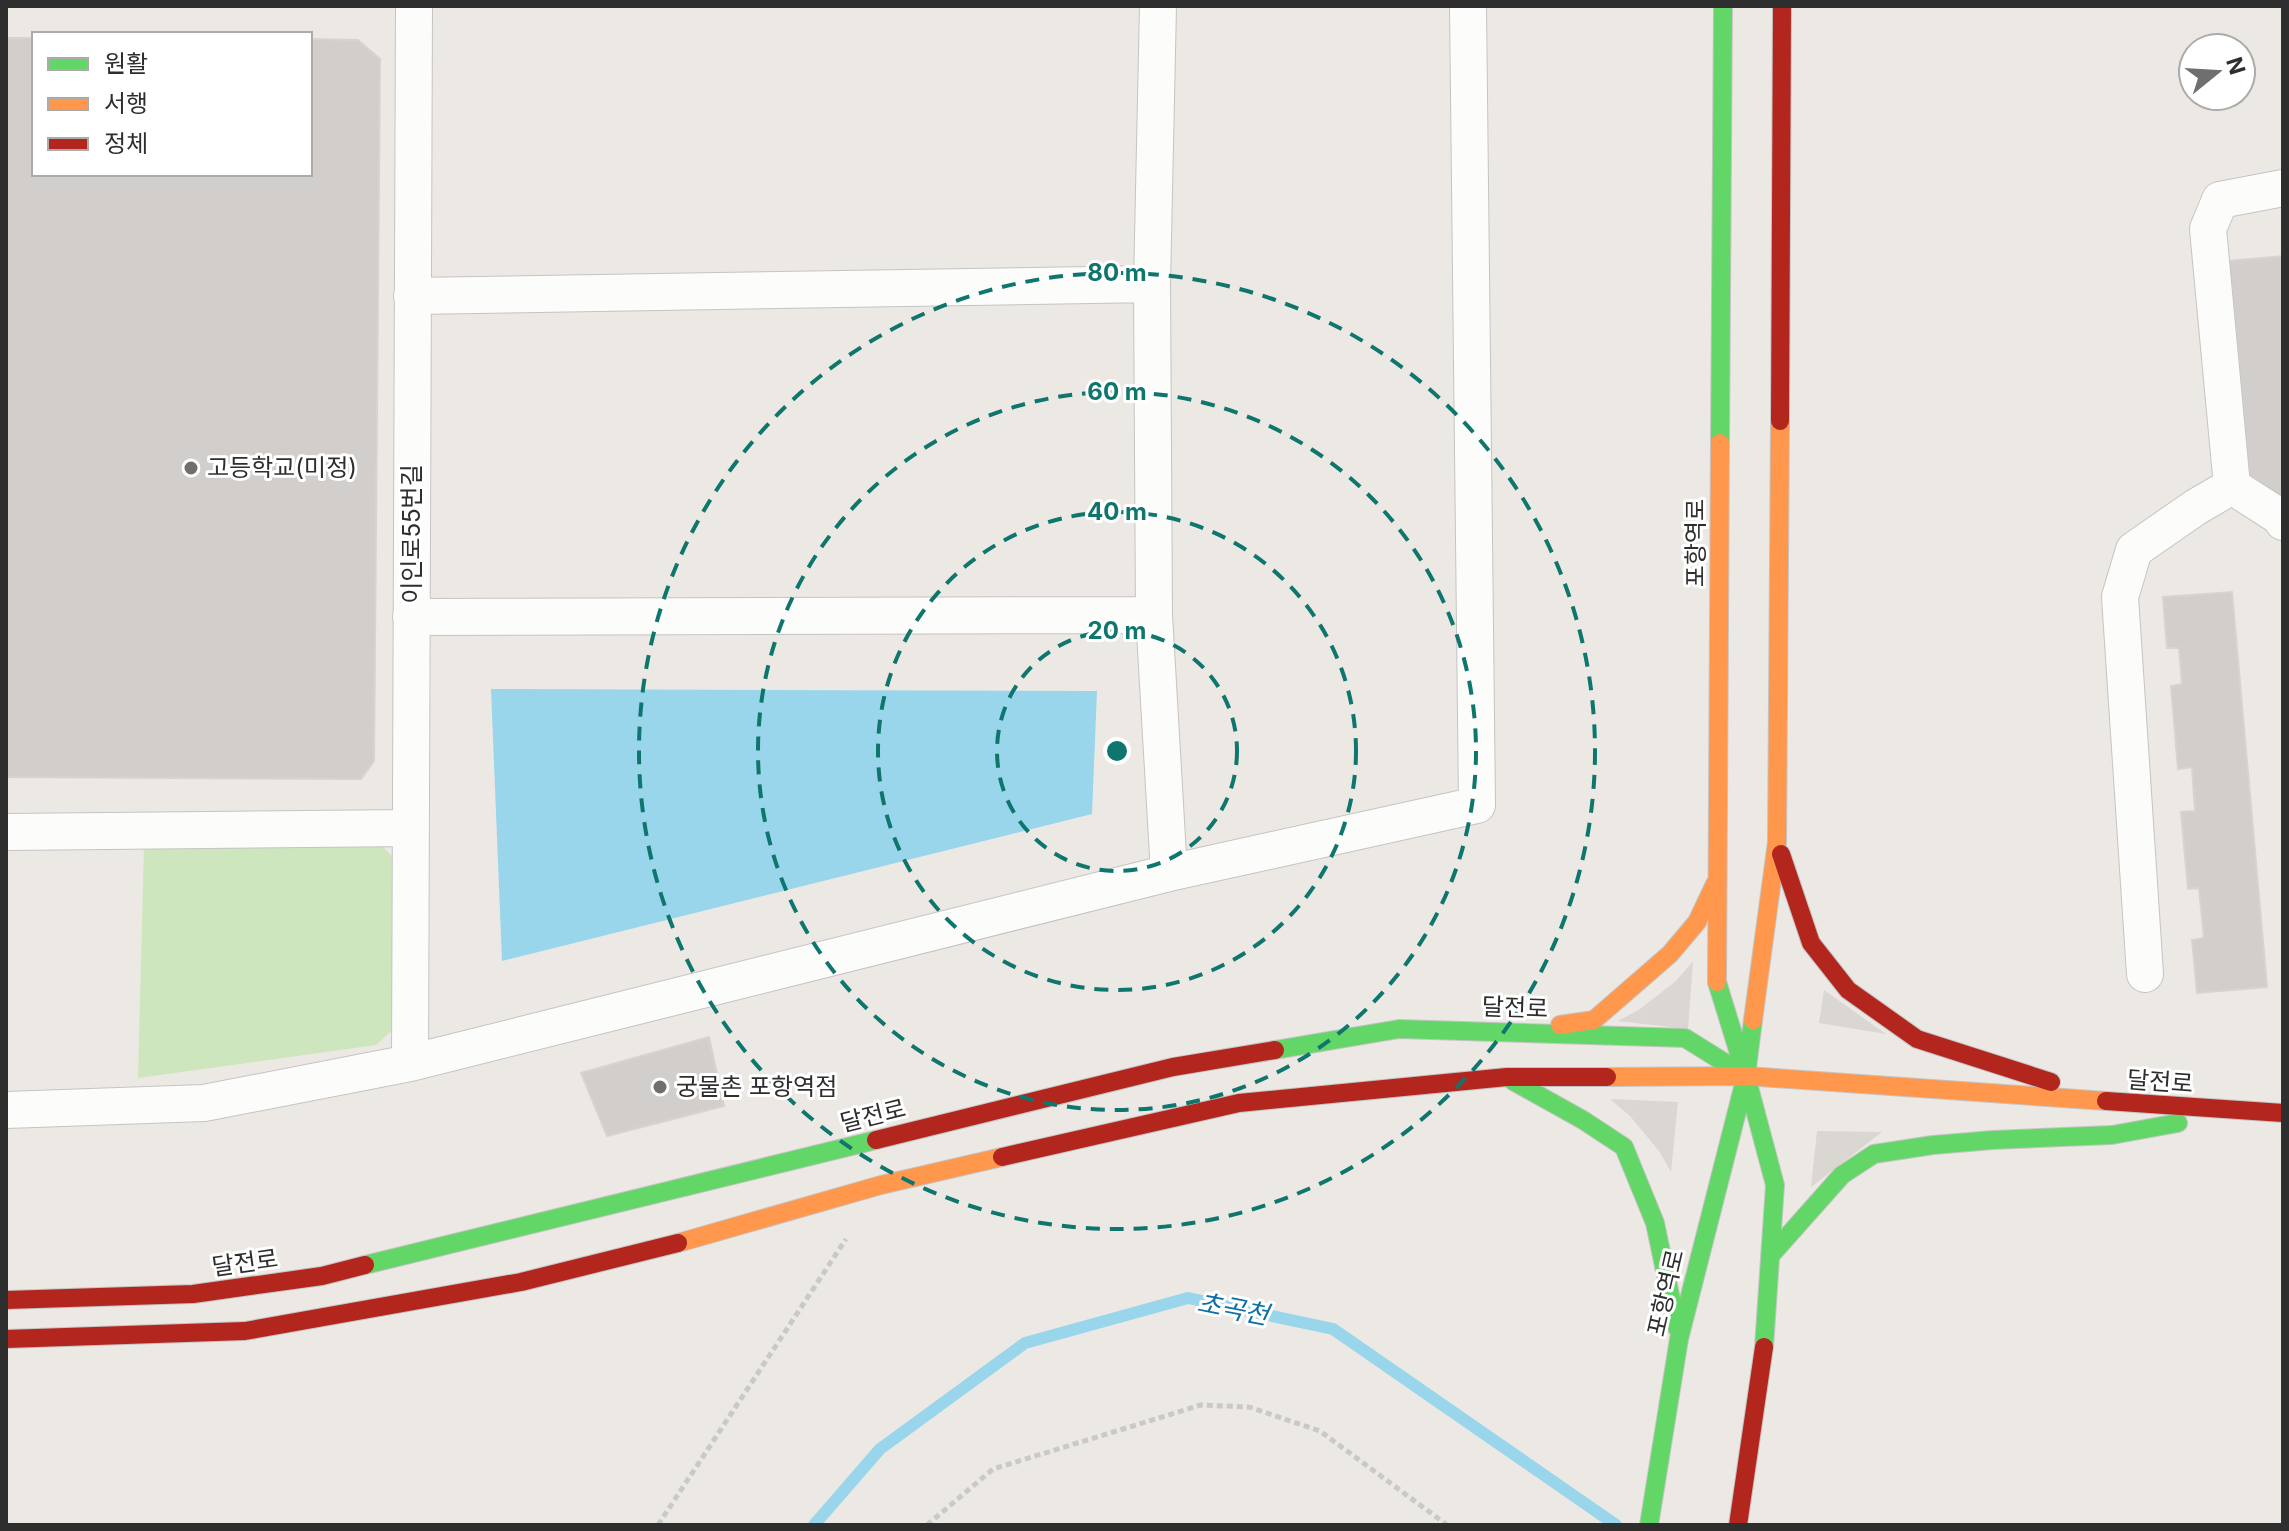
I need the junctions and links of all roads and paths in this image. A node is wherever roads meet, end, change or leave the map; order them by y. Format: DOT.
graph roads {
  1 [pos="414,6"];
  2 [pos="1158,6"];
  3 [pos="1468,6"];
  4 [pos="1723,6"];
  5 [pos="1782,6"];
  6 [pos="2283,188"];
  7 [pos="1152,284"];
  8 [pos="412,296"];
  9 [pos="2232,486"];
  10 [pos="2283,522"];
  11 [pos="1154,615"];
  12 [pos="411,617"];
  13 [pos="411,828"];
  14 [pos="6,832"];
  15 [pos="1777,842"];
  16 [pos="1169,873"];
  17 [pos="1718,878"];
  18 [pos="2145,974"];
  19 [pos="1519,1032"];
  20 [pos="410,1063"];
  21 [pos="1746,1076"];
  22 [pos="1507,1077"];
  23 [pos="2119,1103"];
  24 [pos="6,1110"];
  25 [pos="2243,1111"];
  26 [pos="2283,1113"];
  27 [pos="847,1237"];
  28 [pos="1770,1256"];
  29 [pos="6,1300"];
  30 [pos="6,1339"];
  31 [pos="1679,1339"];
  32 [pos="658,1525"];
  33 [pos="927,1525"];
  34 [pos="1447,1525"];
  35 [pos="1649,1525"];
  36 [pos="1738,1525"];
  1 -- 8 [label="street, 이인로55번길"];
  2 -- 7 [label="street"];
  3 -- 16 [label="street"];
  4 -- 17 [label="street, 포항역로"];
  5 -- 15 [label="street, 포항역로"];
  6 -- 9 [label="street"];
  7 -- 8 [label="street"];
  7 -- 11 [label="street"];
  8 -- 12 [label="street, 이인로55번길"];
  9 -- 10 [label="street"];
  9 -- 18 [label="street"];
  11 -- 12 [label="street"];
  11 -- 16 [label="street"];
  12 -- 13 [label="street, 이인로55번길"];
  13 -- 14 [label="street"];
  13 -- 20 [label="street, 이인로55번길"];
  15 -- 21 [label="street, 포항역로"];
  15 -- 23 [label="street"];
  16 -- 20 [label="street"];
  17 -- 19 [label="street"];
  17 -- 21 [label="street, 포항역로"];
  19 -- 21 [label="street, 달전로"];
  19 -- 29 [label="street, 달전로"];
  20 -- 24 [label="street"];
  21 -- 22 [label="street, 달전로"];
  21 -- 23 [label="street, 달전로"];
  21 -- 28 [label="street, 포항역로"];
  21 -- 31 [label="street, 포항역로"];
  22 -- 30 [label="street, 달전로"];
  22 -- 31 [label="street"];
  23 -- 25 [label="street, 달전로"];
  25 -- 26 [label="street, 달전로"];
  25 -- 28 [label="street"];
  27 -- 32 [label="path"];
  28 -- 36 [label="street, 포항역로"];
  31 -- 35 [label="street, 포항역로"];
  33 -- 34 [label="path"];
}
